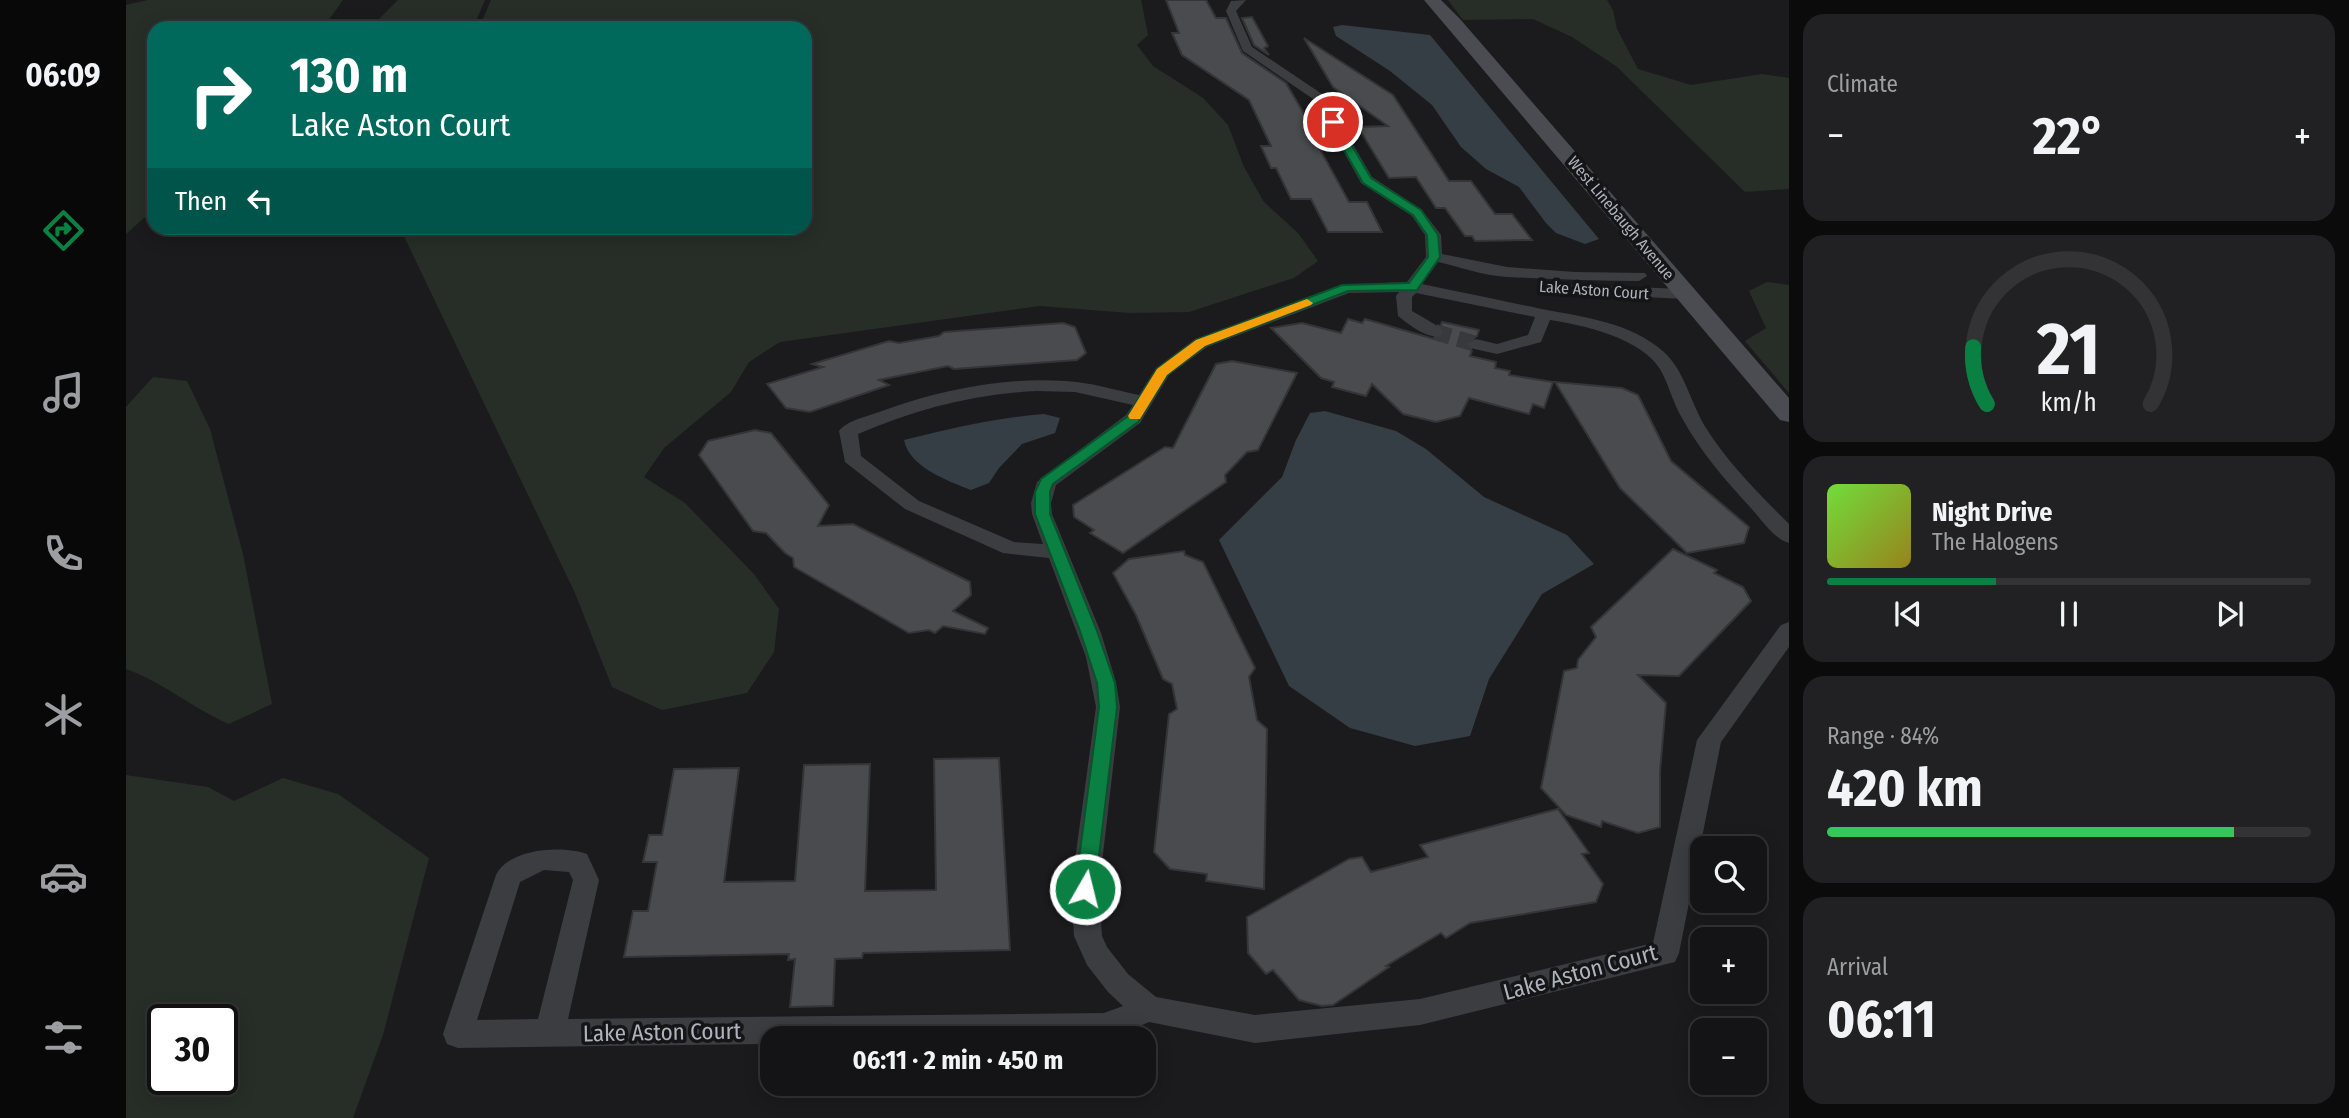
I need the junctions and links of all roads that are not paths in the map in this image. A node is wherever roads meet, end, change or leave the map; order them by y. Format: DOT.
graph roads {
  1 [pos="1241,0"];
  2 [pos="1433,0"];
  3 [pos="1440,0"];
  4 [pos="1454,22"];
  5 [pos="1651,254"];
  6 [pos="1434,257"];
  7 [pos="1507,272"];
  8 [pos="1639,276"];
  9 [pos="1412,287"];
  10 [pos="1685,293"];
  11 [pos="1544,314"];
  12 [pos="1435,332"];
  13 [pos="1476,344"];
  14 [pos="1144,402"];
  15 [pos="1789,414"];
  16 [pos="1789,536"];
  17 [pos="1055,552"];
  18 [pos="1789,630"];
  19 [pos="1149,1009"];
  20 [pos="550,1033"];
  1 -- 6 [label="street"];
  2 -- 4 [label="main road, West Linebaugh Avenue"];
  3 -- 4 [label="main road, West Linebaugh Avenue"];
  4 -- 5 [label="main road, West Linebaugh Avenue"];
  5 -- 8 [label="main road"];
  5 -- 10 [label="main road, West Linebaugh Avenue"];
  6 -- 7 [label="street, Lake Aston Court"];
  6 -- 9 [label="street"];
  7 -- 8 [label="street, Lake Aston Court"];
  7 -- 10 [label="street, Lake Aston Court"];
  9 -- 11 [label="street, Lake Aston Court"];
  9 -- 12 [label="street"];
  9 -- 14 [label="street, Lake Aston Court"];
  10 -- 15 [label="main road, West Linebaugh Avenue"];
  11 -- 13 [label="street, Lake Aston Court"];
  11 -- 16 [label="street, Lake Aston Court"];
  14 -- 17 [label="street, Lake Aston Court"];
  14 -- 17 [label="street"];
  17 -- 19 [label="street, Lake Aston Court"];
  18 -- 19 [label="street, Lake Aston Court"];
  19 -- 20 [label="street, Lake Aston Court"];
  20 -- 20 [label="street, Lake Aston Court"];
}
